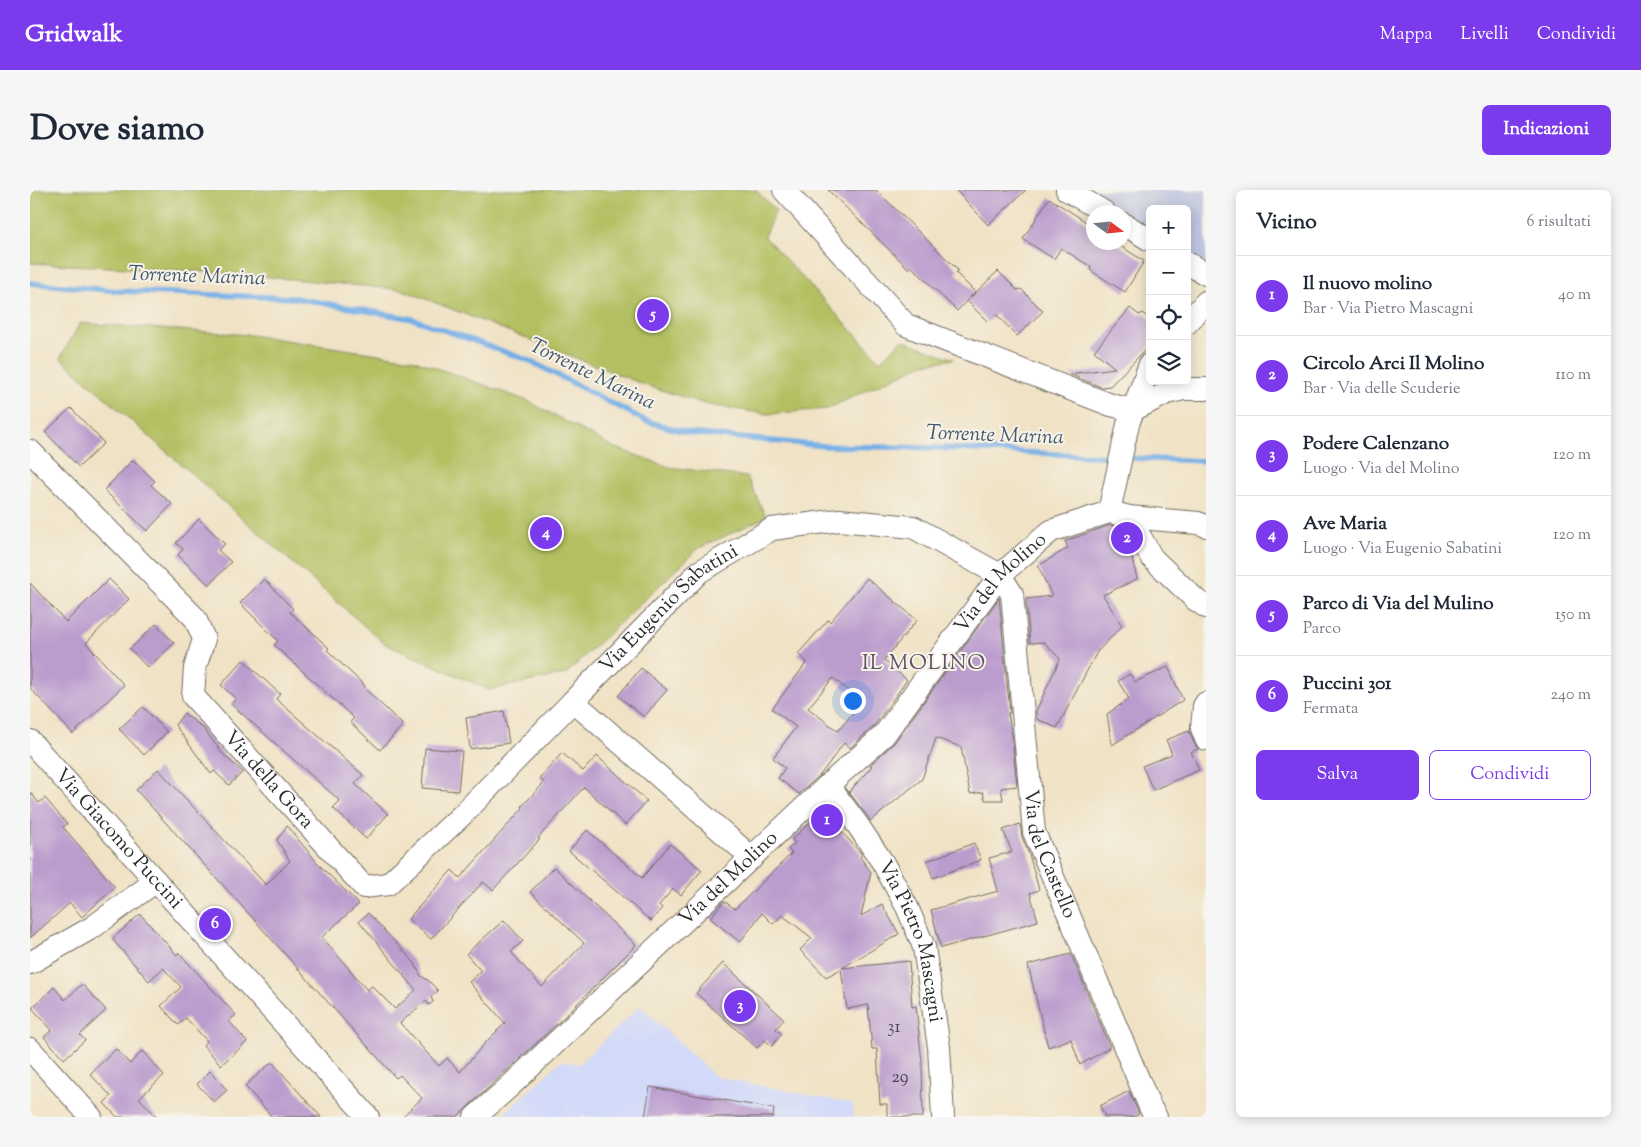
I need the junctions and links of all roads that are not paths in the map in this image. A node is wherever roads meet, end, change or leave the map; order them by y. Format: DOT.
graph roads {
  1 [pos="784,190"];
  2 [pos="1067,190"];
  3 [pos="1092,205"];
  4 [pos="1131,228"];
  5 [pos="1146,238"];
  6 [pos="1191,265"];
  7 [pos="1206,274"];
  8 [pos="1206,302"];
  9 [pos="1191,319"];
  10 [pos="1146,375"];
  11 [pos="1206,389"];
  12 [pos="1131,417"];
  13 [pos="30,451"];
  14 [pos="1117,508"];
  15 [pos="1206,526"];
  16 [pos="1000,576"];
  17 [pos="1206,607"];
  18 [pos="573,701"];
  19 [pos="1206,703"];
  20 [pos="1206,739"];
  21 [pos="30,741"];
  22 [pos="828,785"];
  23 [pos="752,858"];
  24 [pos="156,880"];
  25 [pos="30,963"];
  26 [pos="30,1049"];
  27 [pos="91,1117"];
  28 [pos="368,1117"];
  29 [pos="475,1117"];
  30 [pos="943,1117"];
  31 [pos="1156,1117"];
  1 -- 12 [label="street"];
  2 -- 3 [label="street"];
  4 -- 5 [label="street"];
  6 -- 7 [label="street"];
  8 -- 9 [label="street"];
  10 -- 12 [label="street"];
  11 -- 12 [label="street"];
  12 -- 14 [label="street"];
  13 -- 18 [label="street, Via della Gora"];
  14 -- 15 [label="street"];
  14 -- 16 [label="street, Via del Molino"];
  14 -- 17 [label="street"];
  16 -- 18 [label="street, Via Eugenio Sabatini"];
  16 -- 22 [label="street, Via del Molino"];
  16 -- 31 [label="street, Via del Castello"];
  18 -- 23 [label="street"];
  19 -- 20 [label="street"];
  21 -- 24 [label="street, Via Giacomo Puccini"];
  22 -- 23 [label="street, Via del Molino"];
  22 -- 30 [label="street, Via Pietro Mascagni"];
  23 -- 29 [label="street, Via del Molino"];
  24 -- 25 [label="street"];
  24 -- 28 [label="street, Via Giacomo Puccini"];
  26 -- 27 [label="street"];
}
